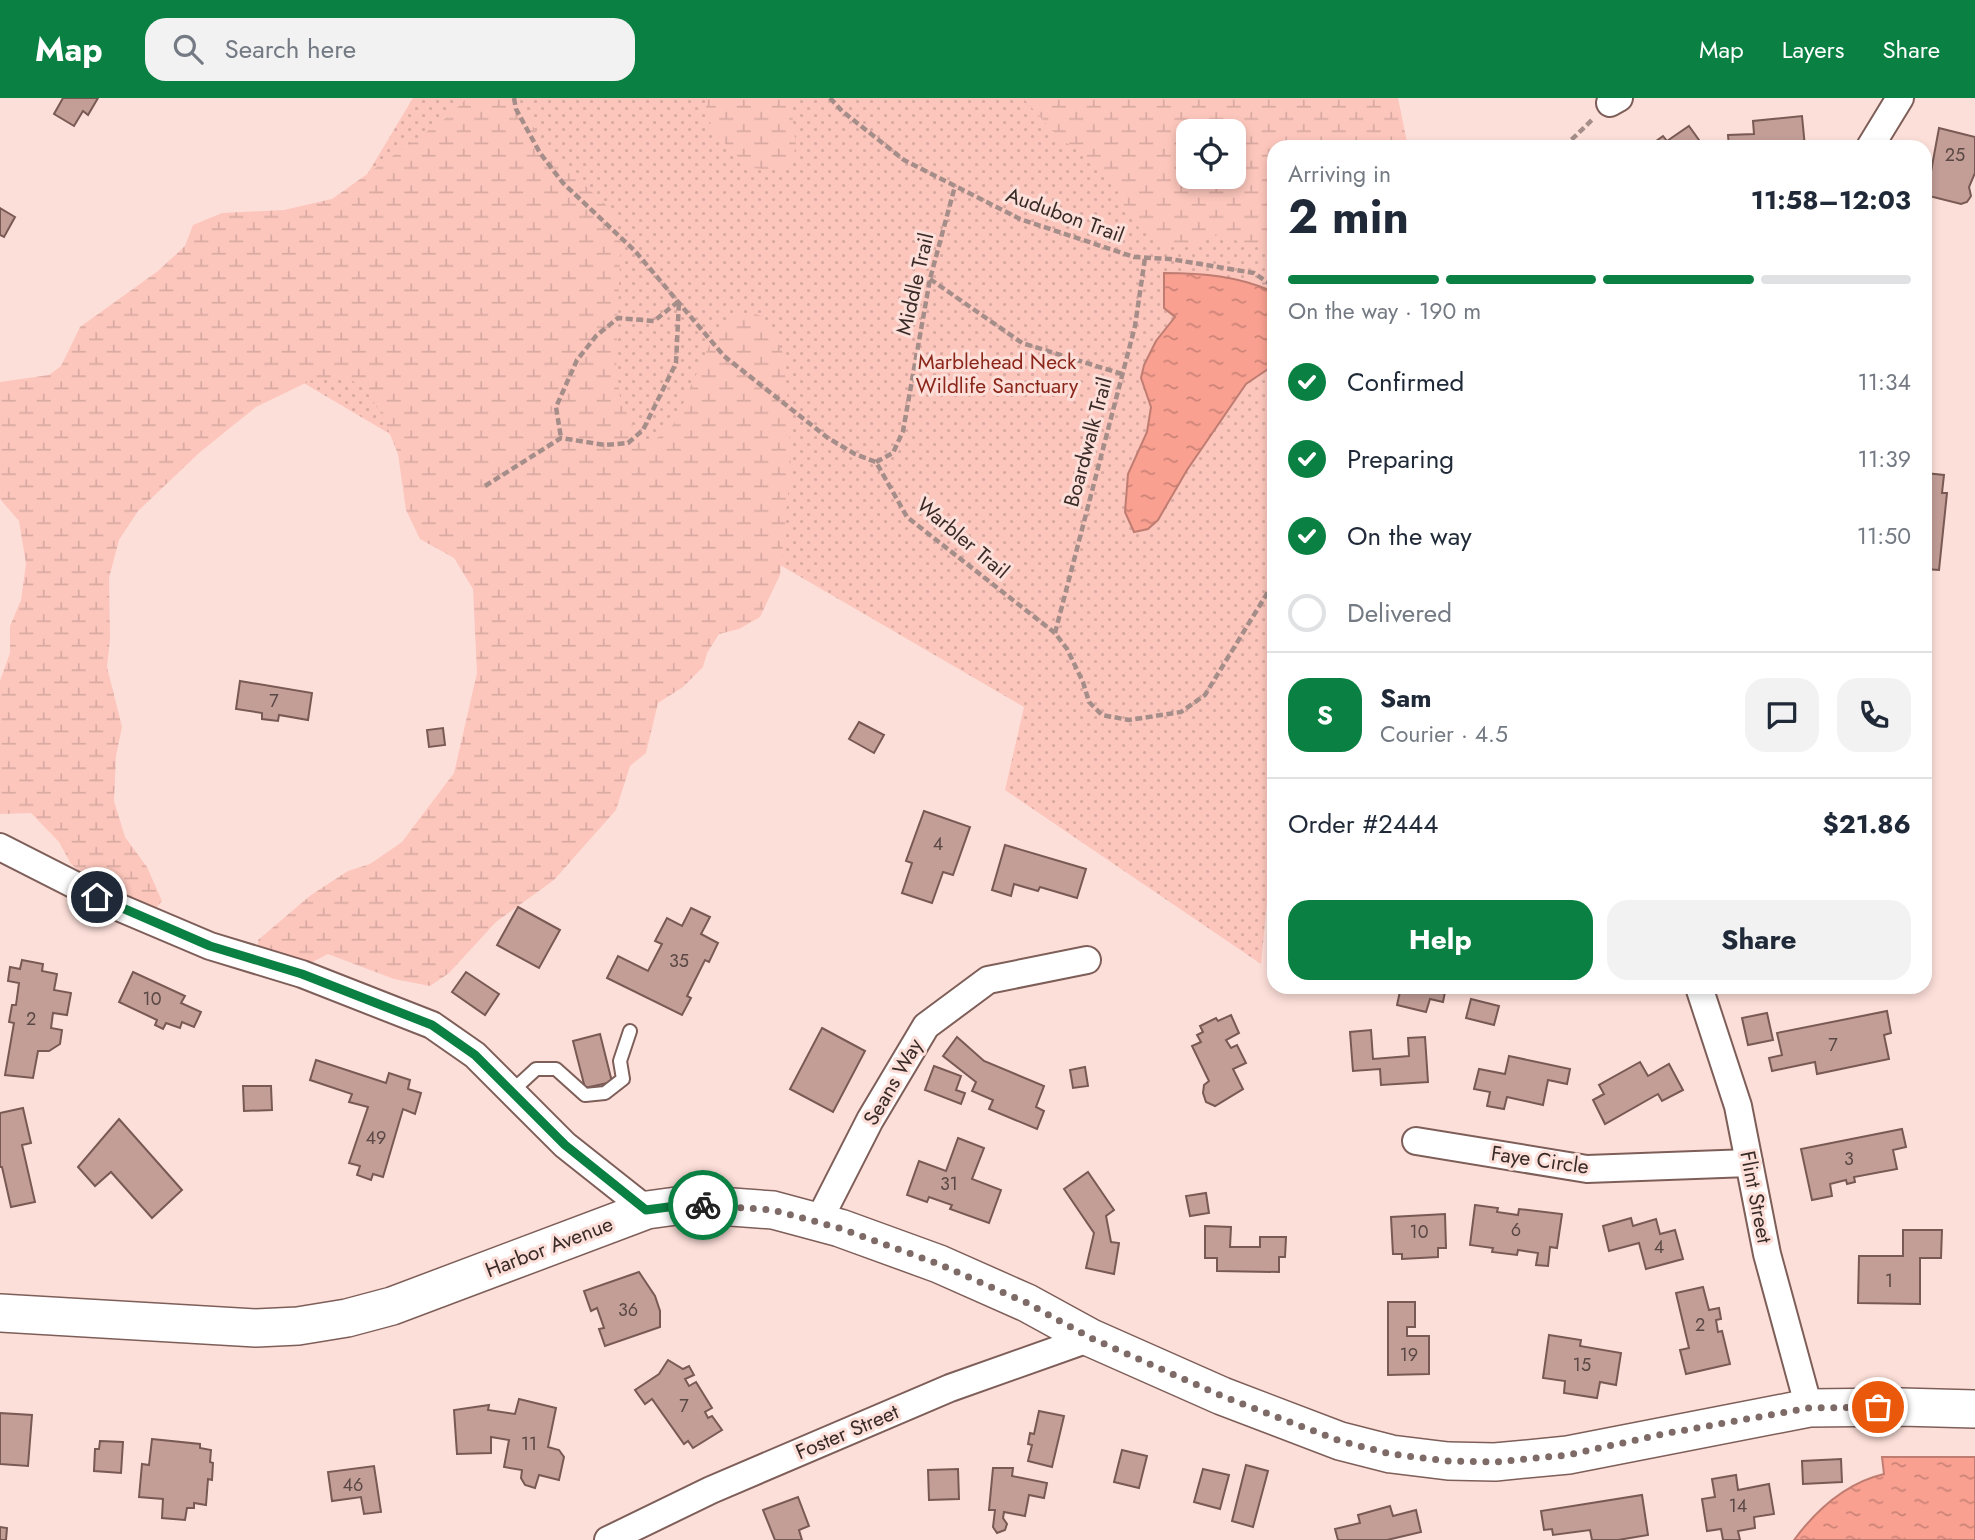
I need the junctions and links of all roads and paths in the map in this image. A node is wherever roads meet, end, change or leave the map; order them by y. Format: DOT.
graph roads {
  1 [pos="514,98"];
  2 [pos="830,98"];
  3 [pos="1900,98"];
  4 [pos="1615,101"];
  5 [pos="1572,140"];
  6 [pos="1874,140"];
  7 [pos="955,186"];
  8 [pos="1145,258"];
  9 [pos="930,279"];
  10 [pos="1267,282"];
  11 [pos="679,301"];
  12 [pos="1122,374"];
  13 [pos="562,438"];
  14 [pos="876,462"];
  15 [pos="485,485"];
  16 [pos="1267,594"];
  17 [pos="1055,633"];
  18 [pos="0,847"];
  19 [pos="1087,960"];
  20 [pos="1701,994"];
  21 [pos="630,1031"];
  22 [pos="511,1092"];
  23 [pos="1416,1141"];
  24 [pos="1749,1163"];
  25 [pos="646,1210"];
  26 [pos="818,1222"];
  27 [pos="0,1312"];
  28 [pos="1091,1338"];
  29 [pos="1809,1408"];
  30 [pos="1975,1409"];
  31 [pos="608,1540"];
  1 -- 11 [label="path"];
  2 -- 7 [label="path, Audubon Trail"];
  3 -- 6 [label="street"];
  4 -- 5 [label="path"];
  7 -- 8 [label="path, Audubon Trail"];
  7 -- 9 [label="path, Middle Trail"];
  8 -- 10 [label="path, Audubon Trail"];
  8 -- 12 [label="path, Boardwalk Trail"];
  9 -- 12 [label="path"];
  9 -- 14 [label="path, Middle Trail"];
  11 -- 13 [label="path"];
  11 -- 13 [label="path"];
  11 -- 14 [label="path"];
  12 -- 17 [label="path, Boardwalk Trail"];
  13 -- 15 [label="path"];
  14 -- 17 [label="path, Warbler Trail"];
  16 -- 17 [label="path, Warbler Trail"];
  18 -- 22 [label="street"];
  19 -- 26 [label="street, Seans Way"];
  20 -- 24 [label="street, Flint Street"];
  21 -- 22 [label="lane"];
  22 -- 25 [label="street"];
  23 -- 24 [label="street, Faye Circle"];
  24 -- 29 [label="street, Flint Street"];
  25 -- 26 [label="main road, Harbor Avenue"];
  25 -- 27 [label="main road, Harbor Avenue"];
  26 -- 28 [label="main road, Harbor Avenue"];
  28 -- 29 [label="main road, Harbor Avenue"];
  28 -- 31 [label="street, Foster Street"];
  29 -- 30 [label="main road, Harbor Avenue"];
}
